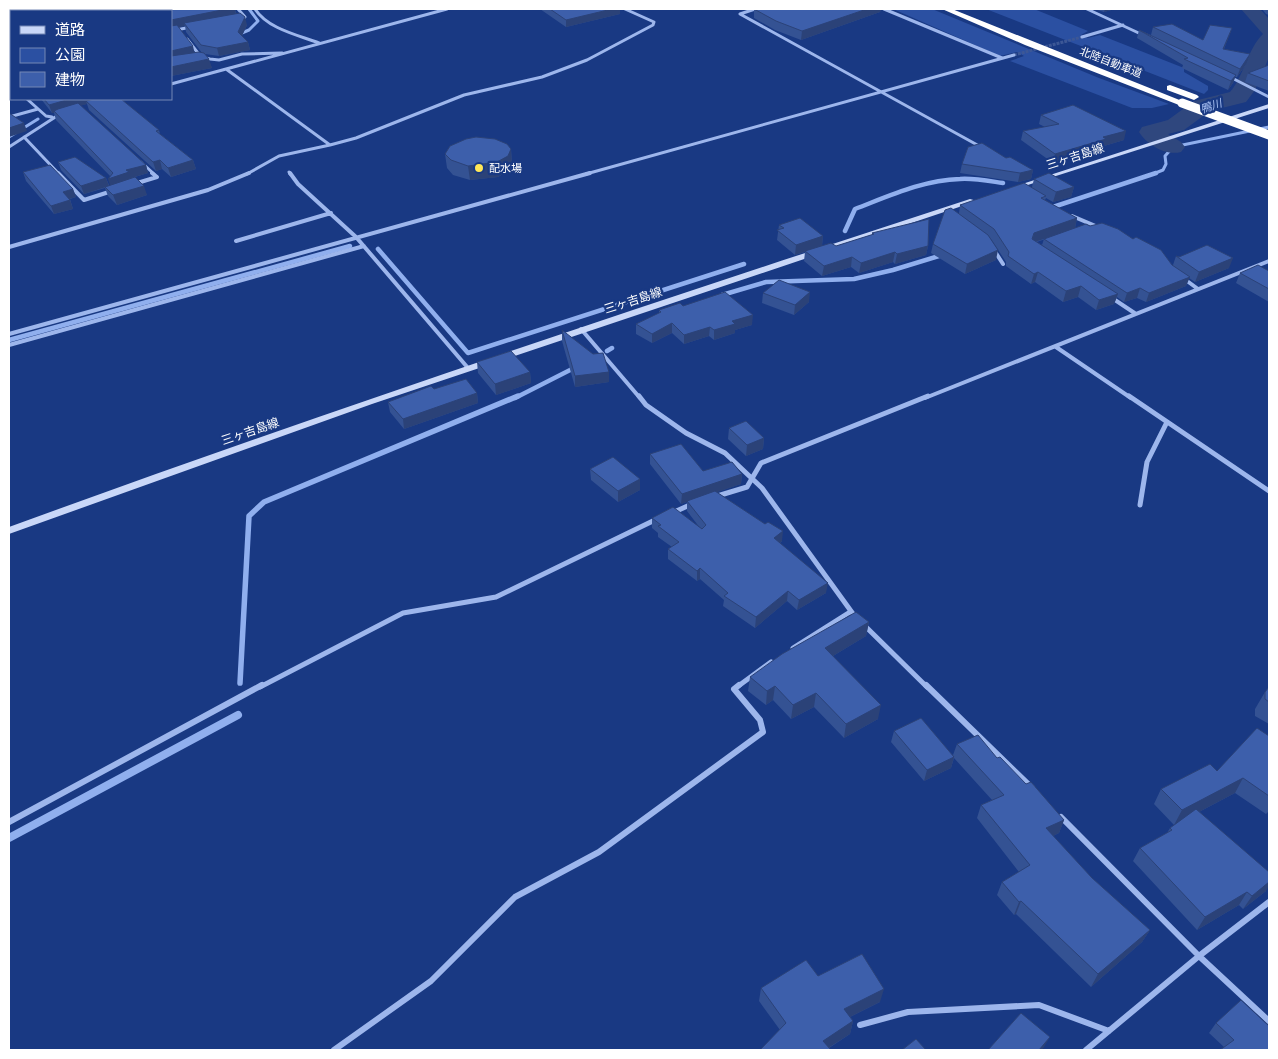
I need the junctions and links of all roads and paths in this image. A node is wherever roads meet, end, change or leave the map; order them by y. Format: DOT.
graph roads {
  1 [pos="238,9"];
  2 [pos="255,9"];
  3 [pos="448,9"];
  4 [pos="626,9"];
  5 [pos="756,9"];
  6 [pos="884,9"];
  7 [pos="946,9"];
  8 [pos="968,9"];
  9 [pos="1087,9"];
  10 [pos="236,19"];
  11 [pos="1123,25"];
  12 [pos="198,26"];
  13 [pos="180,29"];
  14 [pos="172,31"];
  15 [pos="1082,37"];
  16 [pos="1149,38"];
  17 [pos="320,43"];
  18 [pos="284,53"];
  19 [pos="1014,55"];
  20 [pos="201,57"];
  21 [pos="194,58"];
  22 [pos="1002,58"];
  23 [pos="226,69"];
  24 [pos="1227,75"];
  25 [pos="172,84"];
  26 [pos="883,92"];
  27 [pos="1269,97"];
  28 [pos="28,100"];
  29 [pos="1269,106"];
  30 [pos="38,109"];
  31 [pos="66,112"];
  32 [pos="9,117"];
  33 [pos="52,118"];
  34 [pos="1269,124"];
  35 [pos="1269,135"];
  36 [pos="24,137"];
  37 [pos="330,145"];
  38 [pos="9,147"];
  39 [pos="987,150"];
  40 [pos="137,158"];
  41 [pos="289,172"];
  42 [pos="1031,175"];
  43 [pos="1040,180"];
  44 [pos="130,186"];
  45 [pos="121,188"];
  46 [pos="1001,192"];
  47 [pos="983,198"];
  48 [pos="331,213"];
  49 [pos="1070,215"];
  50 [pos="1093,225"];
  51 [pos="1085,228"];
  52 [pos="1102,228"];
  53 [pos="356,237"];
  54 [pos="236,240"];
  55 [pos="989,242"];
  56 [pos="364,246"];
  57 [pos="9,247"];
  58 [pos="1269,261"];
  59 [pos="1003,264"];
  60 [pos="1178,276"];
  61 [pos="1198,289"];
  62 [pos="1104,293"];
  63 [pos="1136,314"];
  64 [pos="580,329"];
  65 [pos="9,334"];
  66 [pos="9,345"];
  67 [pos="1056,347"];
  68 [pos="468,368"];
  69 [pos="1167,422"];
  70 [pos="752,477"];
  71 [pos="1269,491"];
  72 [pos="709,498"];
  73 [pos="700,501"];
  74 [pos="1140,504"];
  75 [pos="9,531"];
  76 [pos="850,612"];
  77 [pos="783,655"];
  78 [pos="774,660"];
  79 [pos="1040,797"];
  80 [pos="1054,810"];
  81 [pos="9,822"];
  82 [pos="1269,902"];
  83 [pos="1199,956"];
  84 [pos="1269,1021"];
  85 [pos="860,1025"];
  86 [pos="1110,1031"];
  87 [pos="334,1050"];
  88 [pos="1086,1050"];
  1 -- 10 [label="street"];
  2 -- 17 [label="street"];
  3 -- 17 [label="street"];
  4 -- 37 [label="street"];
  5 -- 26 [label="street"];
  6 -- 22 [label="street"];
  7 -- 35 [label="highway, 北陸自動車道, bridge"];
  8 -- 34 [label="highway, 北陸自動車道"];
  9 -- 11 [label="street"];
  11 -- 15 [label="street"];
  11 -- 16 [label="street"];
  12 -- 13 [label="street"];
  13 -- 14 [label="street"];
  13 -- 20 [label="street"];
  17 -- 18 [label="street"];
  18 -- 20 [label="street"];
  18 -- 23 [label="street"];
  19 -- 22 [label="street"];
  20 -- 21 [label="street"];
  22 -- 26 [label="street"];
  23 -- 25 [label="street"];
  23 -- 37 [label="street"];
  24 -- 27 [label="street"];
  26 -- 39 [label="street"];
  26 -- 53 [label="street"];
  28 -- 30 [label="street"];
  29 -- 43 [label="main road, 三ヶ吉島線"];
  30 -- 32 [label="street"];
  30 -- 33 [label="street"];
  31 -- 33 [label="street"];
  33 -- 36 [label="street"];
  36 -- 38 [label="street"];
  36 -- 45 [label="street"];
  37 -- 57 [label="street"];
  40 -- 44 [label="street"];
  41 -- 48 [label="street"];
  42 -- 43 [label="street"];
  43 -- 46 [label="main road, 三ヶ吉島線"];
  47 -- 64 [label="main road, 三ヶ吉島線"];
  48 -- 53 [label="street"];
  48 -- 54 [label="street"];
  49 -- 50 [label="street"];
  50 -- 51 [label="street"];
  50 -- 52 [label="street"];
  53 -- 56 [label="street"];
  53 -- 65 [label="street"];
  55 -- 59 [label="street"];
  56 -- 66 [label="street"];
  56 -- 68 [label="street"];
  58 -- 61 [label="street"];
  60 -- 61 [label="street"];
  61 -- 63 [label="street"];
  62 -- 63 [label="street"];
  63 -- 67 [label="street"];
  64 -- 68 [label="main road, 三ヶ吉島線"];
  64 -- 70 [label="street"];
  67 -- 69 [label="street"];
  67 -- 70 [label="street"];
  68 -- 75 [label="main road, 三ヶ吉島線"];
  69 -- 71 [label="street"];
  69 -- 74 [label="street"];
  70 -- 72 [label="street"];
  70 -- 76 [label="street"];
  73 -- 81 [label="street"];
  76 -- 77 [label="street"];
  76 -- 79 [label="street"];
  78 -- 87 [label="street"];
  80 -- 83 [label="street"];
  82 -- 83 [label="street"];
  83 -- 84 [label="street"];
  83 -- 86 [label="street"];
  85 -- 86 [label="street"];
  86 -- 88 [label="street"];
}
